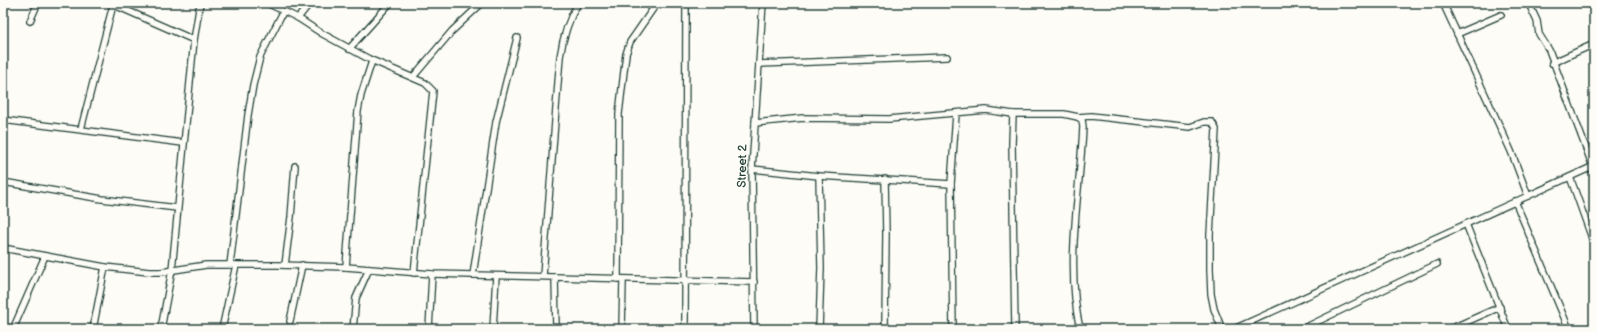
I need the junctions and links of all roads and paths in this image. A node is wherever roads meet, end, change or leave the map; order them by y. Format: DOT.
graph roads {
  1 [pos="38,3"];
  2 [pos="200,3"];
  3 [pos="267,3"];
  4 [pos="310,3"];
  5 [pos="390,3"];
  6 [pos="482,3"];
  7 [pos="578,3"];
  8 [pos="657,3"];
  9 [pos="686,3"];
  10 [pos="762,3"];
  11 [pos="1443,3"];
  12 [pos="111,4"];
  13 [pos="1530,6"];
  14 [pos="283,12"];
  15 [pos="1502,15"];
  16 [pos="298,18"];
  17 [pos="30,21"];
  18 [pos="1457,34"];
  19 [pos="517,38"];
  20 [pos="194,40"];
  21 [pos="1594,44"];
  22 [pos="349,49"];
  23 [pos="947,57"];
  24 [pos="372,61"];
  25 [pos="1552,63"];
  26 [pos="759,64"];
  27 [pos="414,77"];
  28 [pos="956,114"];
  29 [pos="1013,114"];
  30 [pos="1078,117"];
  31 [pos="3,120"];
  32 [pos="755,123"];
  33 [pos="81,129"];
  34 [pos="183,143"];
  35 [pos="295,166"];
  36 [pos="1594,167"];
  37 [pos="752,168"];
  38 [pos="818,176"];
  39 [pos="1570,177"];
  40 [pos="884,179"];
  41 [pos="3,182"];
  42 [pos="951,184"];
  43 [pos="1528,196"];
  44 [pos="1515,201"];
  45 [pos="177,208"];
  46 [pos="1466,224"];
  47 [pos="1593,238"];
  48 [pos="1594,244"];
  49 [pos="3,248"];
  50 [pos="45,256"];
  51 [pos="1437,264"];
  52 [pos="233,265"];
  53 [pos="285,265"];
  54 [pos="302,266"];
  55 [pos="105,267"];
  56 [pos="346,267"];
  57 [pos="369,269"];
  58 [pos="172,270"];
  59 [pos="414,273"];
  60 [pos="432,274"];
  61 [pos="473,275"];
  62 [pos="496,276"];
  63 [pos="543,276"];
  64 [pos="555,277"];
  65 [pos="620,279"];
  66 [pos="686,281"];
  67 [pos="754,282"];
  68 [pos="1500,307"];
  69 [pos="290,322"];
  70 [pos="13,329"];
  71 [pos="93,329"];
  72 [pos="161,329"];
  73 [pos="222,329"];
  74 [pos="353,329"];
  75 [pos="429,329"];
  76 [pos="493,329"];
  77 [pos="556,329"];
  78 [pos="622,329"];
  79 [pos="685,329"];
  80 [pos="754,329"];
  81 [pos="819,329"];
  82 [pos="885,329"];
  83 [pos="953,329"];
  84 [pos="1016,329"];
  85 [pos="1080,329"];
  86 [pos="1222,329"];
  87 [pos="1235,329"];
  88 [pos="1302,329"];
  89 [pos="1450,329"];
  90 [pos="1508,329"];
  91 [pos="1569,329"];
  1 -- 17 [label="street"];
  2 -- 20 [label="street"];
  3 -- 14 [label="street"];
  4 -- 16 [label="street"];
  5 -- 22 [label="street"];
  6 -- 27 [label="street"];
  7 -- 63 [label="street"];
  8 -- 65 [label="street"];
  9 -- 66 [label="street"];
  10 -- 26 [label="street, Street 2"];
  11 -- 18 [label="street"];
  12 -- 20 [label="street"];
  12 -- 33 [label="street"];
  13 -- 25 [label="street"];
  14 -- 16 [label="street"];
  14 -- 52 [label="street"];
  15 -- 18 [label="street"];
  16 -- 22 [label="street"];
  18 -- 43 [label="street"];
  19 -- 61 [label="street"];
  20 -- 34 [label="street"];
  21 -- 25 [label="street"];
  22 -- 24 [label="street"];
  23 -- 26 [label="street"];
  24 -- 27 [label="street"];
  24 -- 56 [label="street"];
  25 -- 36 [label="street"];
  26 -- 32 [label="street, Street 2"];
  27 -- 59 [label="street"];
  28 -- 29 [label="street"];
  28 -- 32 [label="street"];
  28 -- 42 [label="street"];
  29 -- 30 [label="street"];
  29 -- 84 [label="street"];
  30 -- 85 [label="street"];
  30 -- 86 [label="street"];
  31 -- 33 [label="street"];
  32 -- 37 [label="street, Street 2"];
  33 -- 34 [label="street"];
  34 -- 45 [label="street"];
  35 -- 53 [label="street"];
  36 -- 39 [label="street"];
  37 -- 38 [label="street"];
  37 -- 67 [label="street, Street 2"];
  38 -- 40 [label="street"];
  38 -- 81 [label="street"];
  39 -- 43 [label="street"];
  39 -- 47 [label="street"];
  40 -- 42 [label="street"];
  40 -- 82 [label="street"];
  41 -- 45 [label="street"];
  42 -- 83 [label="street"];
  43 -- 44 [label="street"];
  44 -- 46 [label="street"];
  44 -- 91 [label="street"];
  45 -- 58 [label="street"];
  46 -- 68 [label="street"];
  46 -- 87 [label="street"];
  47 -- 48 [label="street"];
  49 -- 50 [label="street"];
  50 -- 55 [label="street"];
  50 -- 70 [label="street"];
  51 -- 88 [label="street"];
  52 -- 53 [label="street"];
  52 -- 58 [label="street"];
  52 -- 73 [label="street"];
  53 -- 54 [label="street"];
  54 -- 56 [label="street"];
  54 -- 69 [label="street"];
  55 -- 58 [label="street"];
  55 -- 71 [label="street"];
  56 -- 57 [label="street"];
  57 -- 59 [label="street"];
  57 -- 74 [label="street"];
  58 -- 72 [label="street"];
  59 -- 60 [label="street"];
  60 -- 61 [label="street"];
  60 -- 75 [label="street"];
  61 -- 62 [label="street"];
  62 -- 63 [label="street"];
  62 -- 76 [label="street"];
  63 -- 64 [label="street"];
  64 -- 65 [label="street"];
  64 -- 77 [label="street"];
  65 -- 66 [label="street"];
  65 -- 78 [label="street"];
  66 -- 67 [label="street"];
  66 -- 79 [label="street"];
  67 -- 80 [label="street, Street 2"];
  68 -- 89 [label="street"];
  68 -- 90 [label="street"];
}
